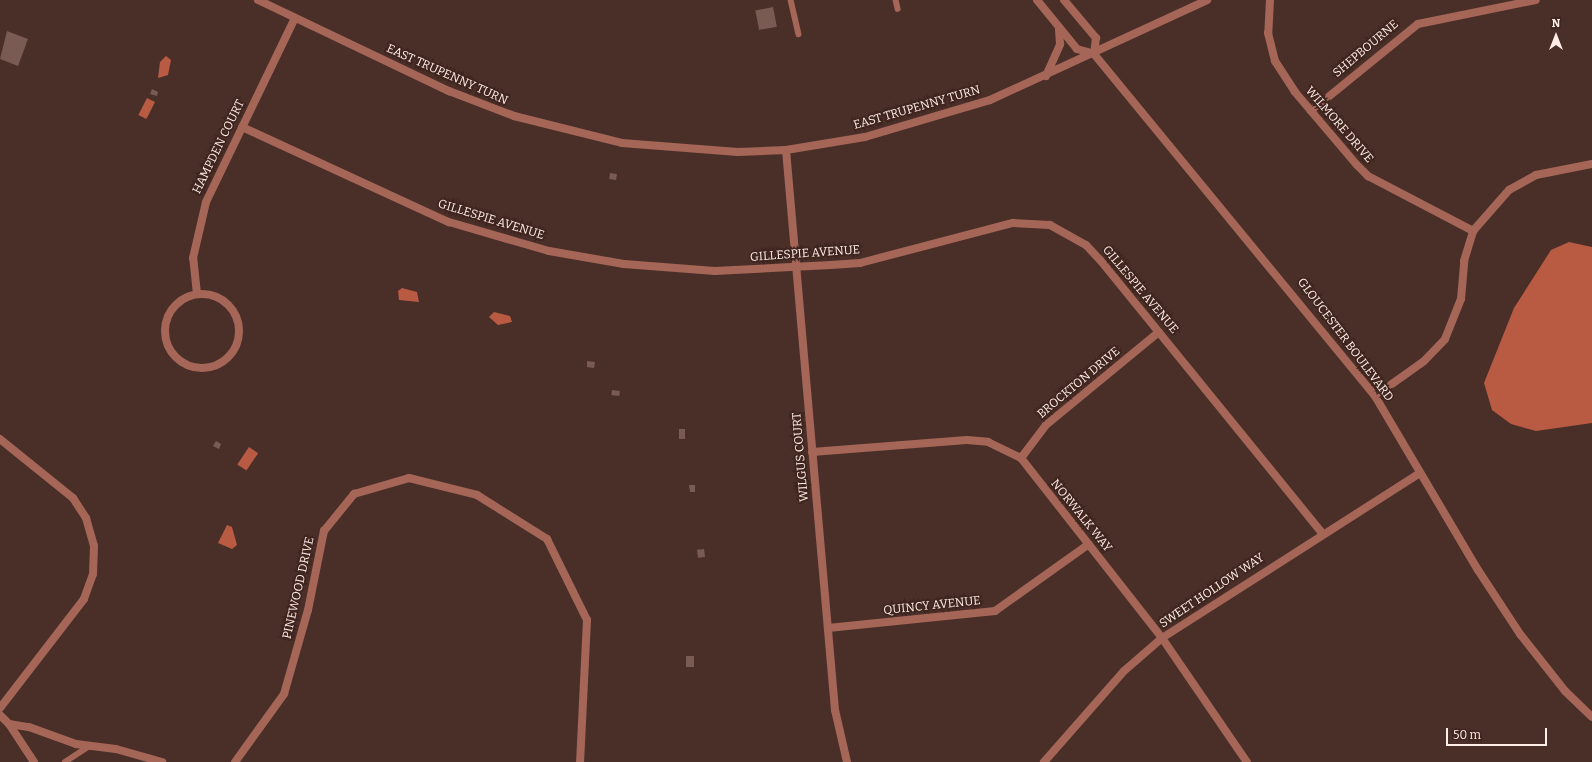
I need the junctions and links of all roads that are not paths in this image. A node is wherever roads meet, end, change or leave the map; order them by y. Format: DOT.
graph roads {
  1 [pos="258,0"];
  2 [pos="791,0"];
  3 [pos="896,0"];
  4 [pos="1037,0"];
  5 [pos="1064,0"];
  6 [pos="1207,0"];
  7 [pos="1270,0"];
  8 [pos="1536,0"];
  9 [pos="898,9"];
  10 [pos="295,18"];
  11 [pos="1058,25"];
  12 [pos="799,34"];
  13 [pos="1094,54"];
  14 [pos="1046,76"];
  15 [pos="1311,111"];
  16 [pos="242,127"];
  17 [pos="786,150"];
  18 [pos="1592,164"];
  19 [pos="1473,230"];
  20 [pos="797,268"];
  21 [pos="196,294"];
  22 [pos="1159,332"];
  23 [pos="1375,396"];
  24 [pos="0,439"];
  25 [pos="812,452"];
  26 [pos="1021,458"];
  27 [pos="1420,473"];
  28 [pos="1322,533"];
  29 [pos="1089,544"];
  30 [pos="828,628"];
  31 [pos="1162,638"];
  32 [pos="0,708"];
  33 [pos="0,715"];
  34 [pos="1592,717"];
  35 [pos="9,724"];
  36 [pos="92,746"];
  37 [pos="34,762"];
  38 [pos="65,762"];
  39 [pos="162,762"];
  40 [pos="235,762"];
  41 [pos="580,762"];
  42 [pos="847,762"];
  43 [pos="1044,762"];
  44 [pos="1246,762"];
  1 -- 10 [label="street, EAST TRUPENNY TURN"];
  2 -- 12 [label="lane"];
  3 -- 9 [label="lane"];
  4 -- 11 [label="street"];
  5 -- 13 [label="street"];
  6 -- 13 [label="street, EAST TRUPENNY TURN"];
  7 -- 15 [label="street, WILMORE DRIVE"];
  8 -- 15 [label="street, SHEPBOURNE"];
  10 -- 16 [label="street, HAMPDEN COURT"];
  10 -- 17 [label="street, EAST TRUPENNY TURN"];
  11 -- 13 [label="street"];
  11 -- 14 [label="street"];
  13 -- 14 [label="street, EAST TRUPENNY TURN"];
  13 -- 23 [label="street, GLOUCESTER BOULEVARD"];
  14 -- 17 [label="street, EAST TRUPENNY TURN"];
  15 -- 19 [label="street, WILMORE DRIVE"];
  16 -- 20 [label="street, GILLESPIE AVENUE"];
  16 -- 21 [label="street, HAMPDEN COURT"];
  17 -- 20 [label="street, WILGUS COURT"];
  18 -- 19 [label="street"];
  19 -- 23 [label="street"];
  20 -- 22 [label="street, GILLESPIE AVENUE"];
  20 -- 25 [label="street, WILGUS COURT"];
  21 -- 21 [label="street"];
  22 -- 26 [label="street, BROCKTON DRIVE"];
  22 -- 28 [label="street, GILLESPIE AVENUE"];
  23 -- 27 [label="street, GLOUCESTER BOULEVARD"];
  24 -- 32 [label="street"];
  25 -- 26 [label="street, NORWALK WAY"];
  25 -- 30 [label="street, WILGUS COURT"];
  26 -- 29 [label="street, NORWALK WAY"];
  27 -- 28 [label="street, SWEET HOLLOW WAY"];
  27 -- 34 [label="street, GLOUCESTER BOULEVARD"];
  28 -- 31 [label="street, SWEET HOLLOW WAY"];
  29 -- 30 [label="street, QUINCY AVENUE"];
  29 -- 31 [label="street, NORWALK WAY"];
  30 -- 42 [label="street, WILGUS COURT"];
  31 -- 43 [label="street, SWEET HOLLOW WAY"];
  31 -- 44 [label="street, NORWALK WAY"];
  33 -- 35 [label="street"];
  35 -- 36 [label="street"];
  35 -- 37 [label="street"];
  36 -- 38 [label="lane"];
  36 -- 39 [label="street"];
  40 -- 41 [label="street, PINEWOOD DRIVE"];
}
